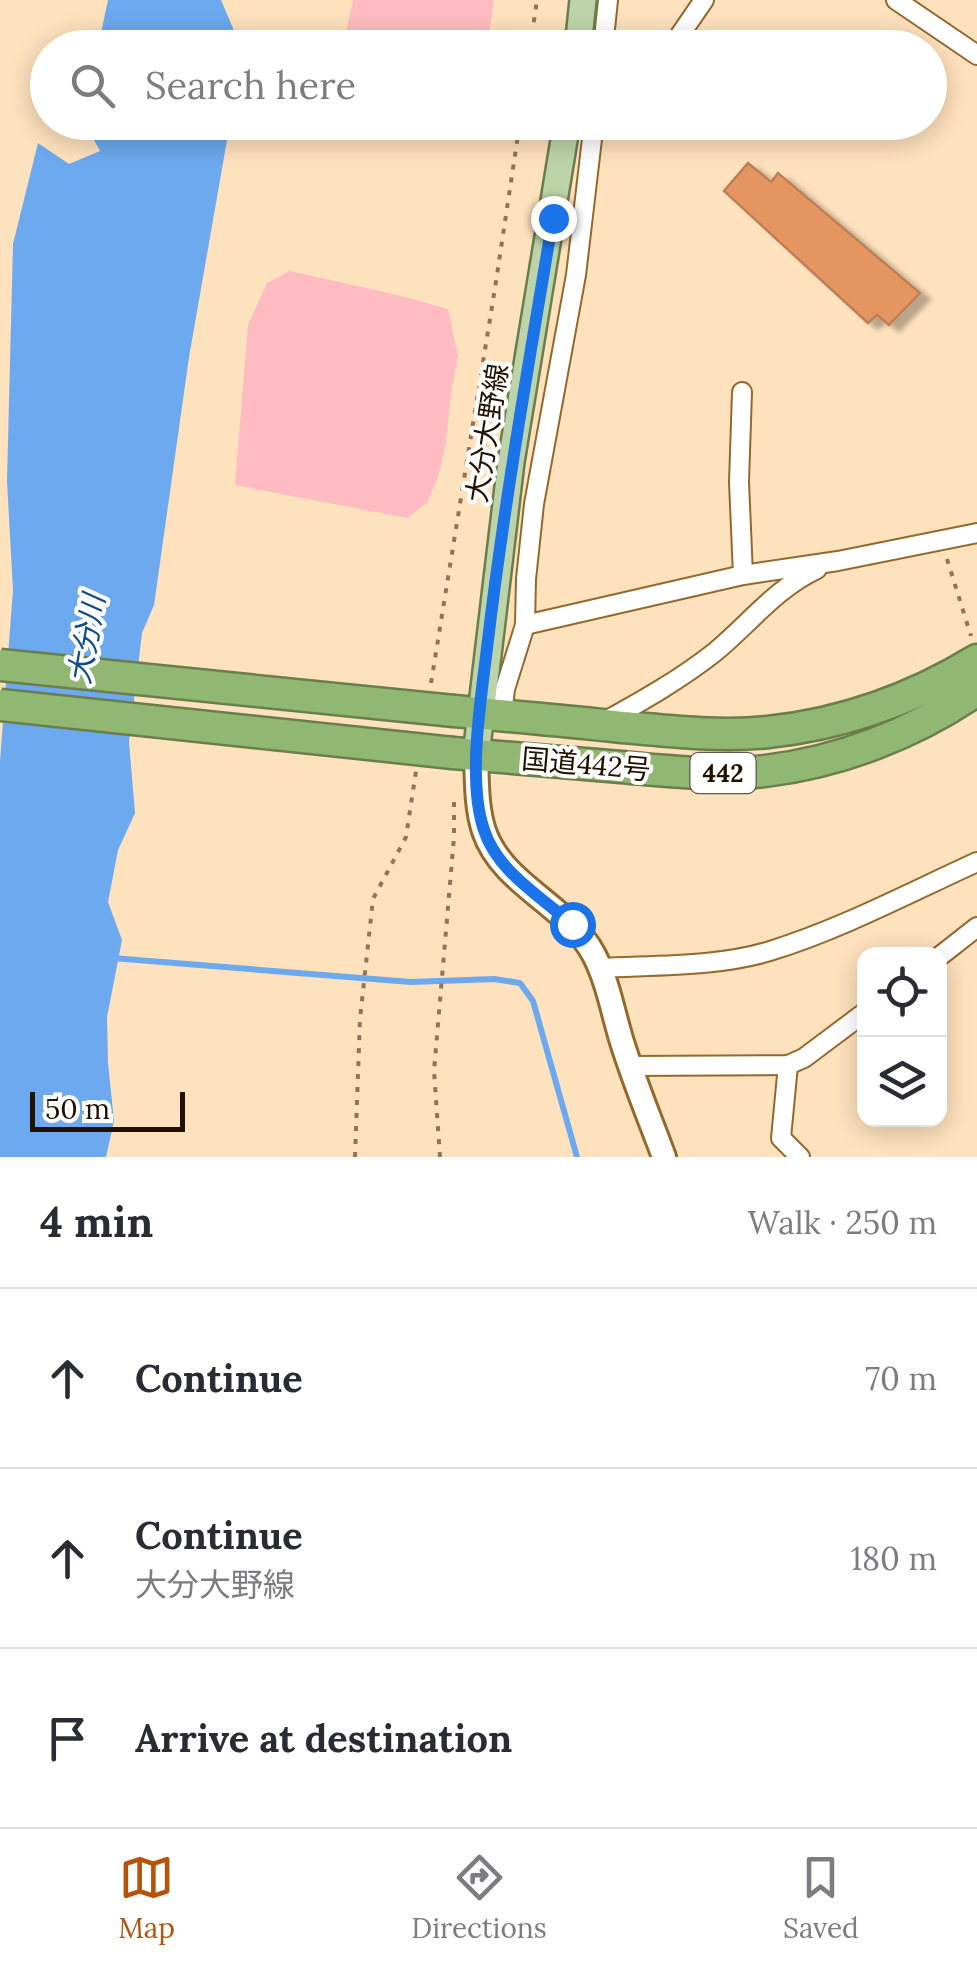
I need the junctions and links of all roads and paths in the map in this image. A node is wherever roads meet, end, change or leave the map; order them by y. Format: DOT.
graph roads {
  1 [pos="538,0"];
  2 [pos="583,0"];
  3 [pos="608,0"];
  4 [pos="704,0"];
  5 [pos="896,0"];
  6 [pos="533,30"];
  7 [pos="580,30"];
  8 [pos="604,30"];
  9 [pos="683,30"];
  10 [pos="940,30"];
  11 [pos="947,35"];
  12 [pos="977,55"];
  13 [pos="517,140"];
  14 [pos="565,140"];
  15 [pos="592,140"];
  16 [pos="742,392"];
  17 [pos="977,533"];
  18 [pos="941,540"];
  19 [pos="838,561"];
  20 [pos="743,574"];
  21 [pos="525,624"];
  22 [pos="974,650"];
  23 [pos="0,665"];
  24 [pos="430,690"];
  25 [pos="977,690"];
  26 [pos="0,705"];
  27 [pos="478,713"];
  28 [pos="599,724"];
  29 [pos="465,754"];
  30 [pos="418,763"];
  31 [pos="455,787"];
  32 [pos="977,862"];
  33 [pos="977,927"];
  34 [pos="947,951"];
  35 [pos="600,968"];
  36 [pos="857,1018"];
  37 [pos="788,1065"];
  38 [pos="630,1066"];
  39 [pos="355,1157"];
  40 [pos="440,1157"];
  41 [pos="664,1157"];
  42 [pos="800,1157"];
  1 -- 6 [label="path"];
  2 -- 7 [label="main road"];
  3 -- 8 [label="street"];
  4 -- 9 [label="street"];
  5 -- 10 [label="street"];
  11 -- 12 [label="street"];
  13 -- 24 [label="path"];
  14 -- 27 [label="main road, 大分大野線"];
  15 -- 21 [label="street"];
  16 -- 20 [label="street"];
  17 -- 18 [label="street"];
  18 -- 19 [label="street"];
  18 -- 22 [label="path"];
  19 -- 20 [label="street"];
  19 -- 28 [label="street"];
  20 -- 21 [label="street"];
  21 -- 27 [label="street"];
  22 -- 28 [label="highway, 国道442号 / 442"];
  23 -- 27 [label="highway, 国道442号 / 442, bridge"];
  25 -- 29 [label="highway, 国道442号 / 442"];
  26 -- 29 [label="highway, 国道442号 / 442, bridge"];
  27 -- 28 [label="highway, 国道442号 / 442"];
  27 -- 29 [label="main road, 大分大野線"];
  29 -- 35 [label="street"];
  30 -- 39 [label="path"];
  31 -- 40 [label="path"];
  32 -- 35 [label="street"];
  33 -- 34 [label="street"];
  35 -- 38 [label="street"];
  36 -- 37 [label="street"];
  37 -- 38 [label="street"];
  37 -- 42 [label="street"];
  38 -- 41 [label="street"];
}
